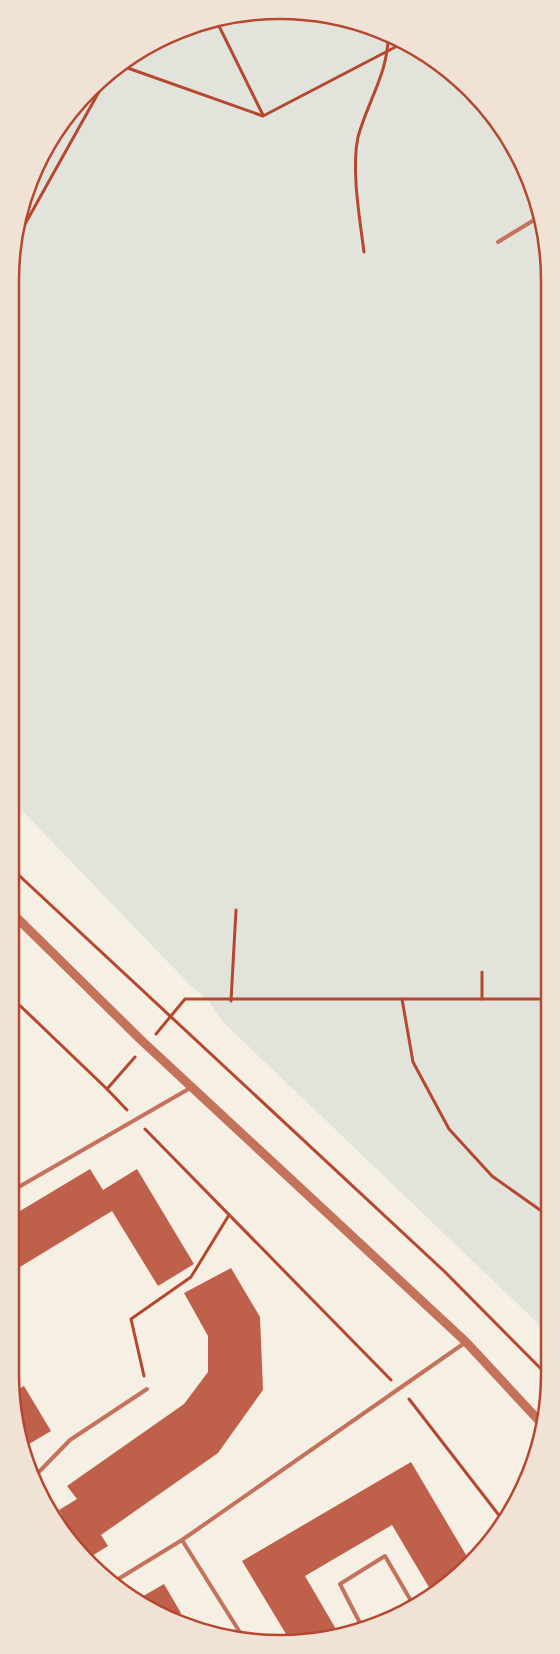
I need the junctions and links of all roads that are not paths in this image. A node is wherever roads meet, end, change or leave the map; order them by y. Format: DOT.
graph roads {
  1 [pos="534,220"];
  2 [pos="498,242"];
  3 [pos="19,920"];
  4 [pos="192,1087"];
  5 [pos="19,1187"];
  6 [pos="466,1342"];
  7 [pos="147,1389"];
  8 [pos="537,1419"];
  9 [pos="38,1472"];
  10 [pos="182,1540"];
  11 [pos="118,1579"];
  12 [pos="411,1600"];
  13 [pos="360,1622"];
  14 [pos="240,1632"];
  1 -- 2 [label="lane"];
  3 -- 4 [label="street"];
  4 -- 5 [label="lane"];
  4 -- 6 [label="street"];
  6 -- 8 [label="street"];
  6 -- 10 [label="lane"];
  7 -- 9 [label="lane"];
  10 -- 11 [label="lane"];
  10 -- 14 [label="lane"];
  12 -- 13 [label="lane"];
}
